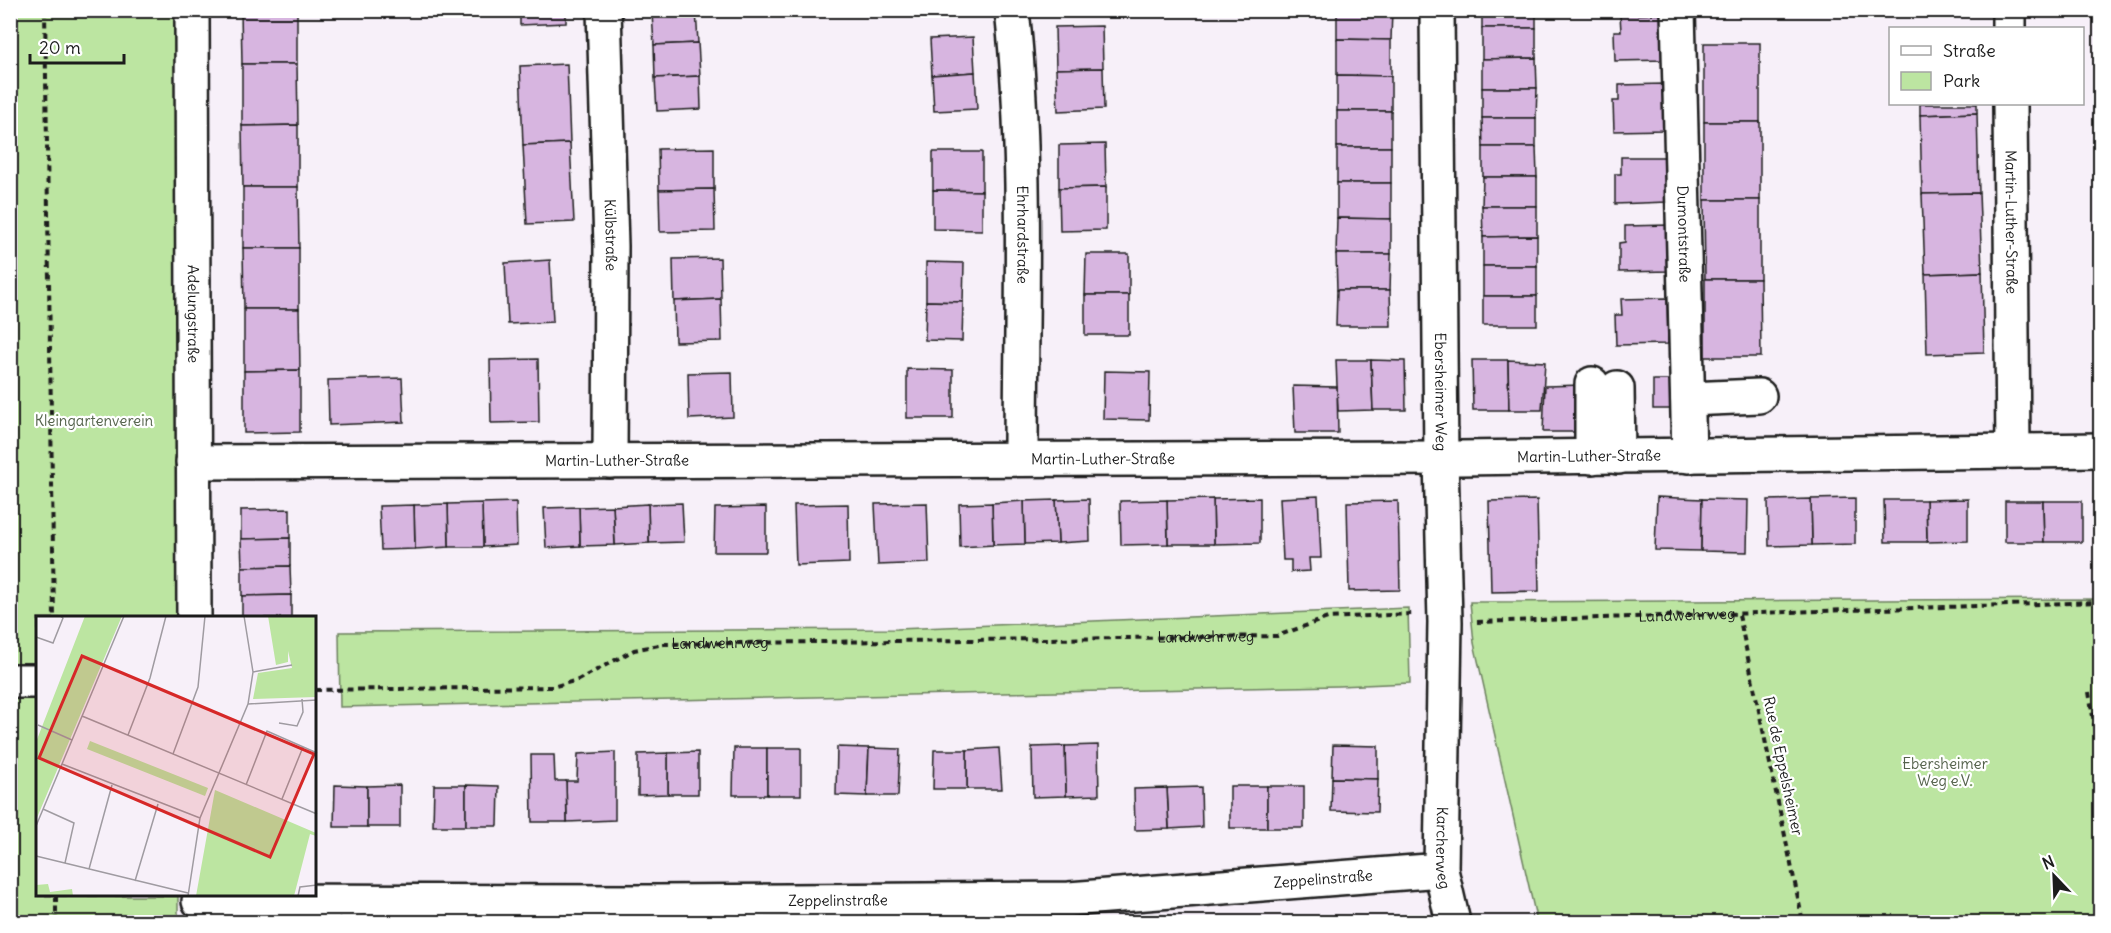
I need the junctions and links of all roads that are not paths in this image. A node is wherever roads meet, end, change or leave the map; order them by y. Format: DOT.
graph roads {
  1 [pos="192,10"];
  2 [pos="604,10"];
  3 [pos="1012,10"];
  4 [pos="1437,10"];
  5 [pos="1678,10"];
  6 [pos="2009,10"];
  7 [pos="2009,27"];
  8 [pos="2010,105"];
  9 [pos="1604,386"];
  10 [pos="1759,396"];
  11 [pos="1688,399"];
  12 [pos="2013,450"];
  13 [pos="2100,450"];
  14 [pos="1689,456"];
  15 [pos="1605,457"];
  16 [pos="1441,458"];
  17 [pos="1021,459"];
  18 [pos="610,461"];
  19 [pos="193,462"];
  20 [pos="194,616"];
  21 [pos="10,681"];
  22 [pos="36,681"];
  23 [pos="1442,774"];
  24 [pos="1441,870"];
  25 [pos="199,906"];
  26 [pos="1070,911"];
  27 [pos="657,912"];
  28 [pos="1453,922"];
  1 -- 19 [label="street, Adelungstraße"];
  2 -- 18 [label="street, Külbstraße"];
  3 -- 17 [label="street, Ehrhardstraße"];
  4 -- 16 [label="street, Ebersheimer Weg"];
  5 -- 11 [label="street, Dumontstraße"];
  6 -- 7 [label="street"];
  8 -- 12 [label="street, Martin-Luther-Straße"];
  9 -- 15 [label="street"];
  10 -- 11 [label="street"];
  11 -- 14 [label="street, Dumontstraße"];
  12 -- 13 [label="street, Martin-Luther-Straße"];
  12 -- 14 [label="street, Martin-Luther-Straße"];
  14 -- 15 [label="street, Martin-Luther-Straße"];
  15 -- 16 [label="street, Martin-Luther-Straße"];
  16 -- 17 [label="street, Martin-Luther-Straße"];
  16 -- 23 [label="street, Ebersheimer Weg"];
  17 -- 18 [label="street, Martin-Luther-Straße"];
  18 -- 19 [label="street, Martin-Luther-Straße"];
  19 -- 20 [label="street, Adelungstraße"];
  21 -- 22 [label="street"];
  23 -- 24 [label="street, Karcherweg"];
  24 -- 26 [label="street, Zeppelinstraße"];
  24 -- 28 [label="street, Karcherweg"];
  25 -- 27 [label="street, Zeppelinstraße"];
  26 -- 27 [label="street, Zeppelinstraße"];
}
